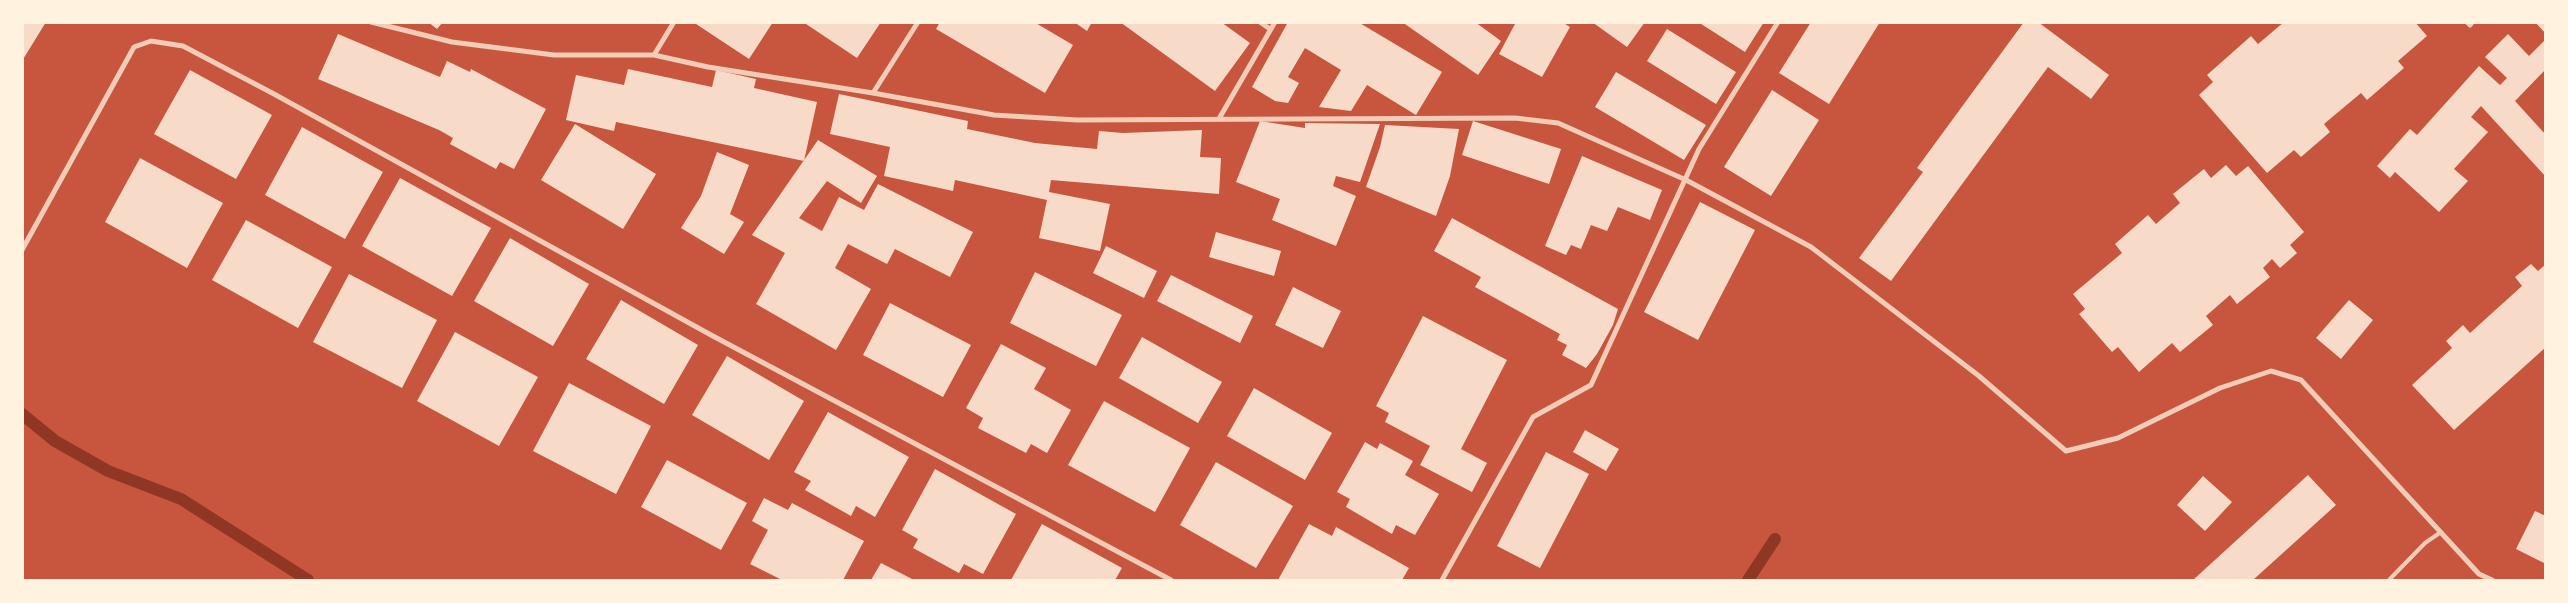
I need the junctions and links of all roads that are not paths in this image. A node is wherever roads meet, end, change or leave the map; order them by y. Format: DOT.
graph roads {
  1 [pos="371,22"];
  2 [pos="674,22"];
  3 [pos="918,22"];
  4 [pos="1260,22"];
  5 [pos="1275,22"];
  6 [pos="1778,22"];
  7 [pos="2468,22"];
  8 [pos="2472,22"];
  9 [pos="1270,30"];
  10 [pos="654,55"];
  11 [pos="873,92"];
  12 [pos="1220,118"];
  13 [pos="1686,180"];
  14 [pos="22,250"];
  15 [pos="2441,532"];
  16 [pos="1171,580"];
  17 [pos="1442,580"];
  18 [pos="2388,580"];
  19 [pos="2492,580"];
  1 -- 10 [label="street"];
  2 -- 10 [label="street"];
  3 -- 11 [label="street"];
  4 -- 9 [label="street"];
  5 -- 9 [label="street"];
  6 -- 13 [label="street"];
  7 -- 8 [label="street"];
  9 -- 12 [label="street"];
  10 -- 11 [label="street"];
  11 -- 12 [label="street"];
  12 -- 13 [label="street"];
  13 -- 15 [label="street"];
  13 -- 17 [label="street"];
  14 -- 16 [label="street"];
  15 -- 18 [label="lane"];
  15 -- 19 [label="street"];
}
